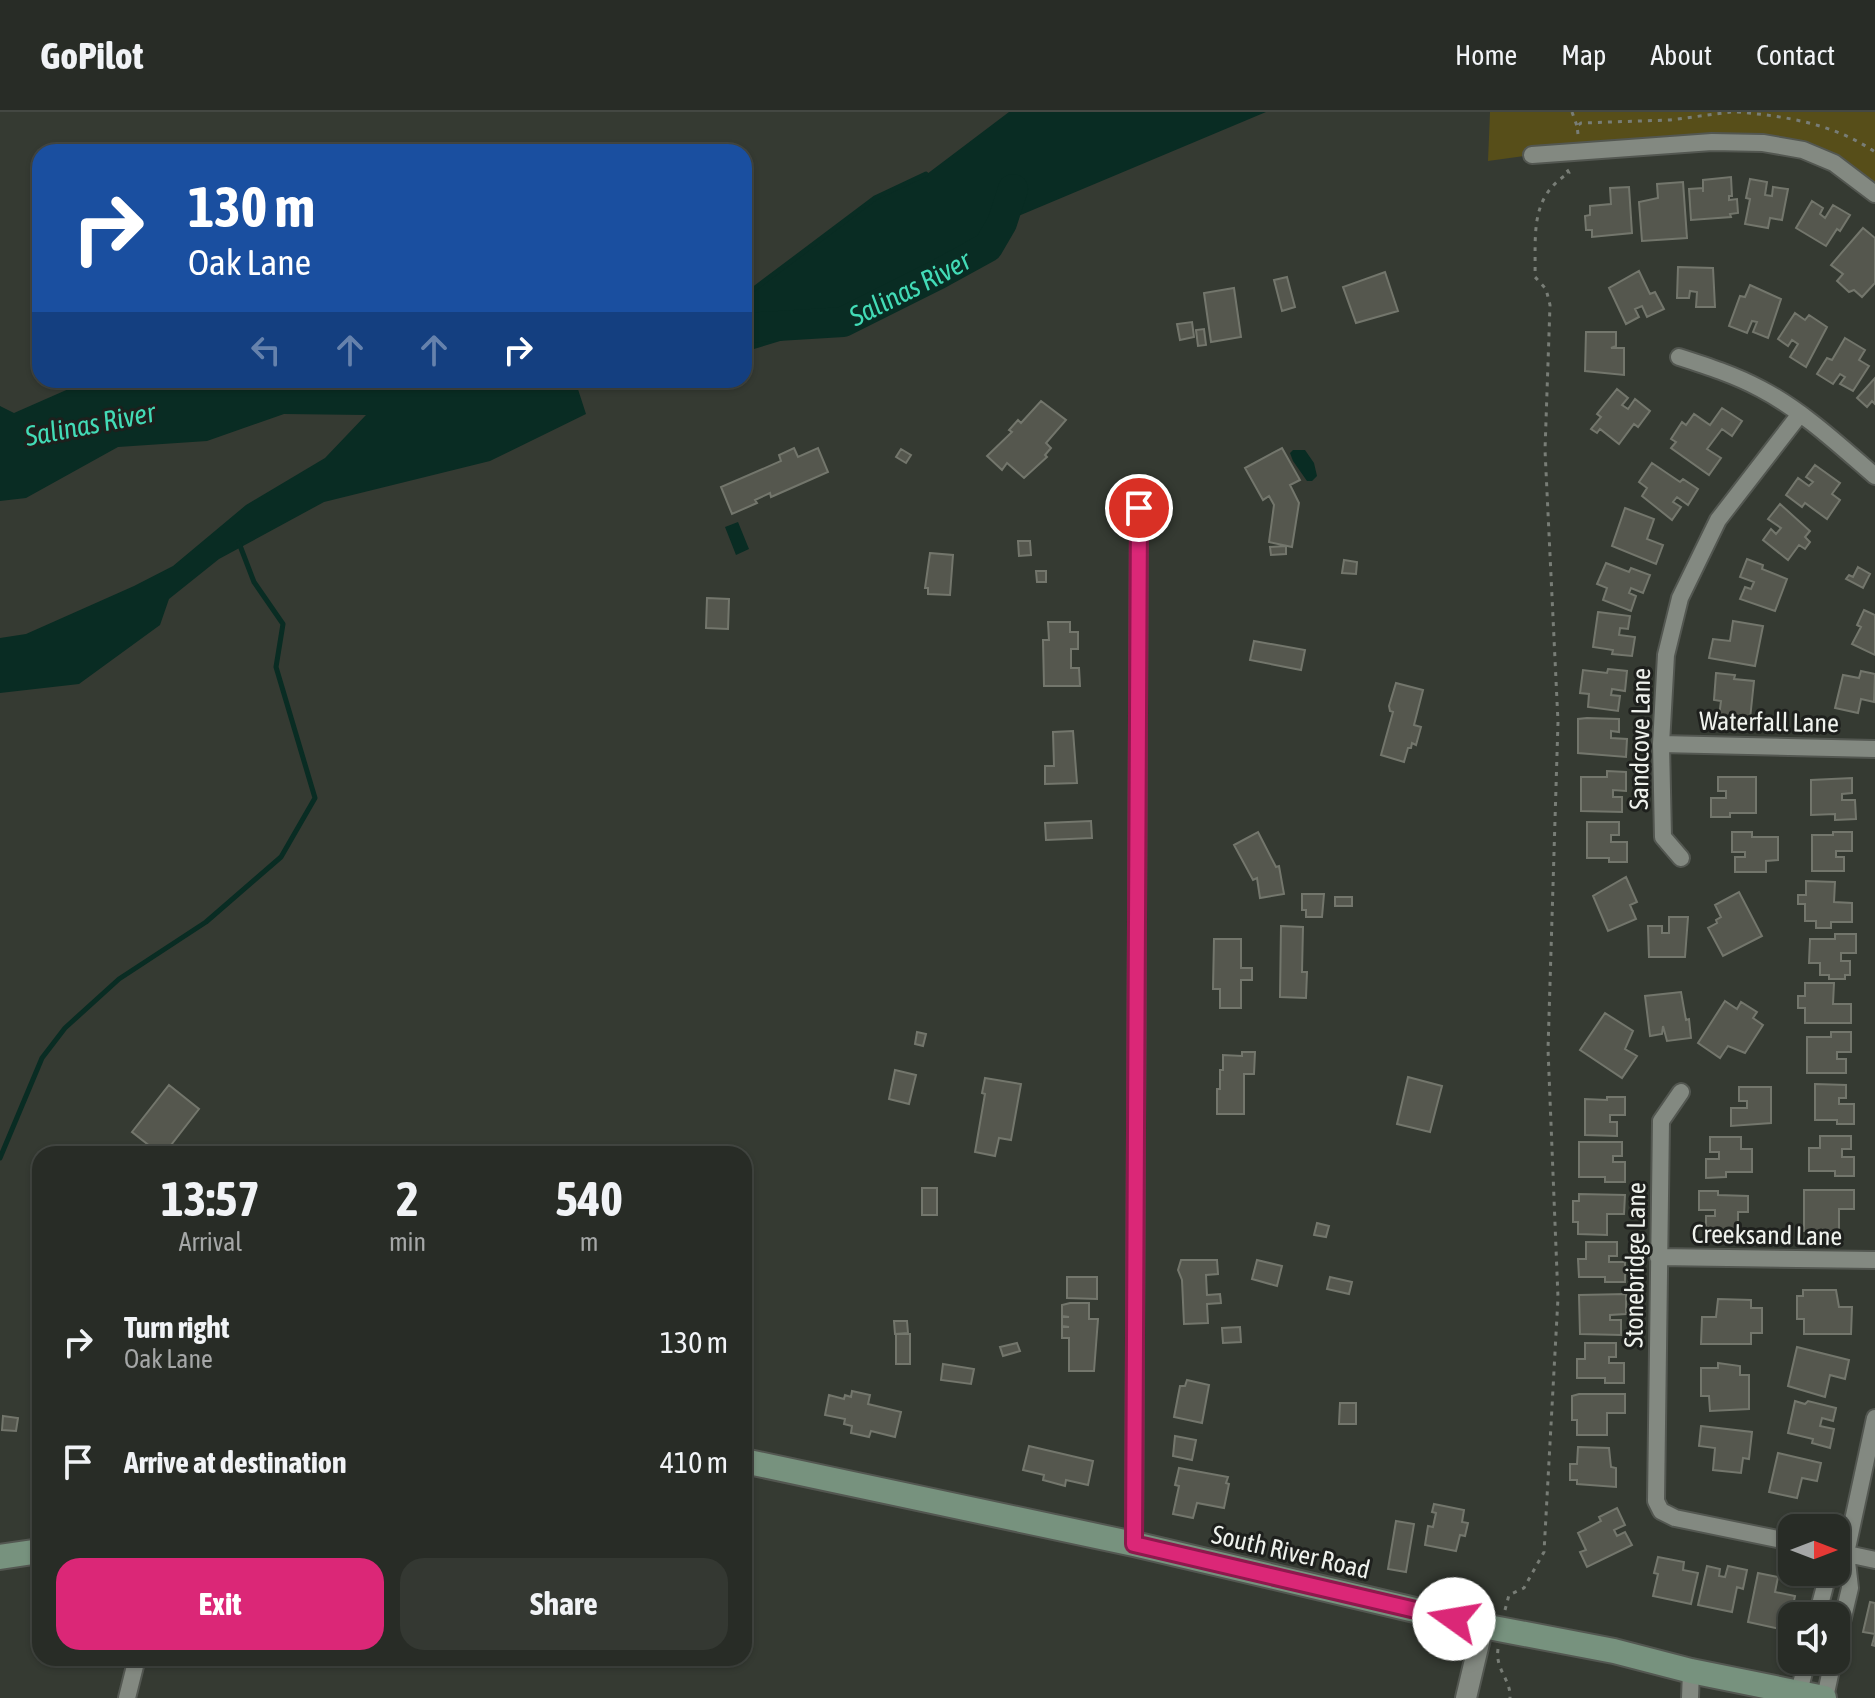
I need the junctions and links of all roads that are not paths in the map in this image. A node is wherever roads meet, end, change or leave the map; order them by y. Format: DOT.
graph roads {
  1 [pos="1532,155"];
  2 [pos="1875,194"];
  3 [pos="1679,357"];
  4 [pos="1800,414"];
  5 [pos="1875,476"];
  6 [pos="1139,508"];
  7 [pos="1661,744"];
  8 [pos="1875,749"];
  9 [pos="1681,858"];
  10 [pos="1681,1092"];
  11 [pos="1658,1257"];
  12 [pos="1875,1260"];
  13 [pos="1875,1418"];
  14 [pos="752,1463"];
  15 [pos="1850,1515"];
  16 [pos="1778,1539"];
  17 [pos="1134,1544"];
  18 [pos="32,1552"];
  19 [pos="0,1557"];
  20 [pos="1875,1560"];
  21 [pos="1850,1561"];
  22 [pos="1492,1627"];
  23 [pos="135,1666"];
  24 [pos="1691,1671"];
  25 [pos="1804,1674"];
  26 [pos="1830,1674"];
  27 [pos="1799,1692"];
  28 [pos="127,1698"];
  29 [pos="1466,1698"];
  30 [pos="1690,1698"];
  31 [pos="1825,1698"];
  1 -- 2 [label="street"];
  3 -- 4 [label="street"];
  4 -- 5 [label="street"];
  4 -- 7 [label="street, Sandcove Lane"];
  6 -- 17 [label="street"];
  7 -- 8 [label="street, Waterfall Lane"];
  7 -- 9 [label="street, Sandcove Lane"];
  10 -- 11 [label="street, Stonebridge Lane"];
  11 -- 12 [label="street, Creeksand Lane"];
  11 -- 16 [label="street, Stonebridge Lane"];
  13 -- 15 [label="street"];
  14 -- 17 [label="main road, South River Road"];
  17 -- 22 [label="main road, South River Road"];
  18 -- 19 [label="main road"];
  20 -- 21 [label="street"];
  22 -- 24 [label="main road, South River Road"];
  22 -- 29 [label="street"];
  23 -- 28 [label="street"];
  24 -- 27 [label="main road, South River Road"];
  24 -- 30 [label="street"];
  25 -- 27 [label="street"];
  26 -- 31 [label="street"];
  27 -- 31 [label="main road, South River Road"];
}
